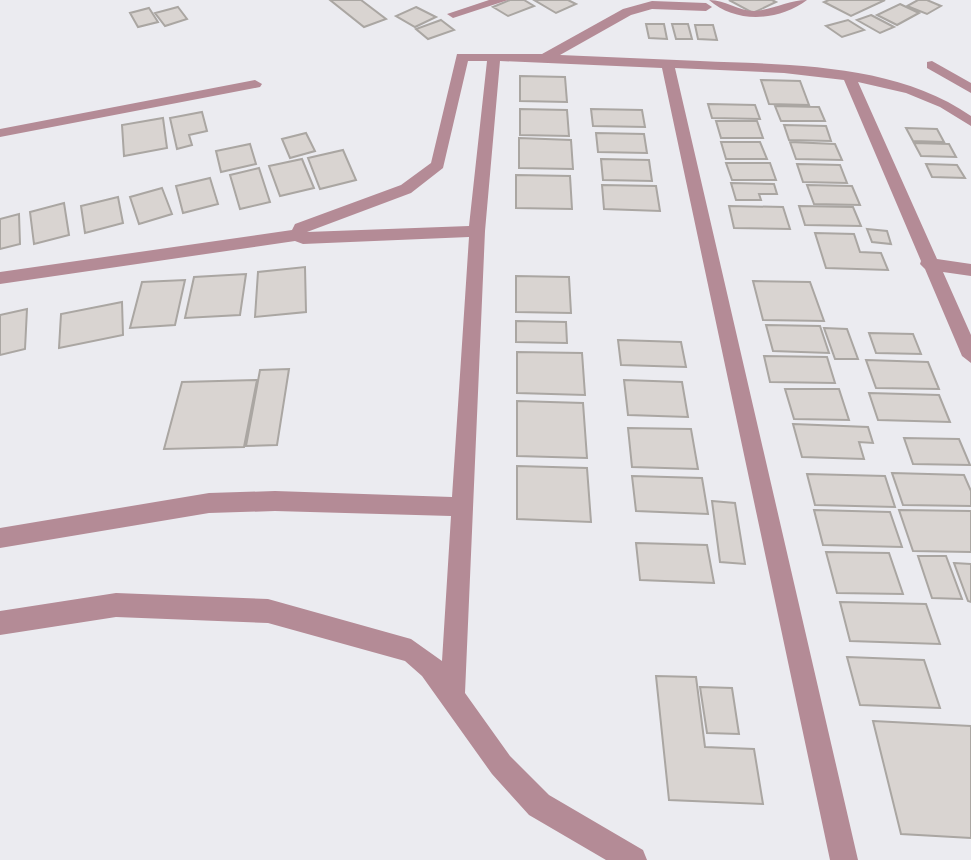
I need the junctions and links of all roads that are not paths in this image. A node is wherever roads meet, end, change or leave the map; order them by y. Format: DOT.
graph roads {
  1 [pos="502,0"];
  2 [pos="801,0"];
  3 [pos="710,4"];
  4 [pos="453,14"];
  5 [pos="494,57"];
  6 [pos="545,58"];
  7 [pos="668,64"];
  8 [pos="932,65"];
  9 [pos="850,78"];
  10 [pos="255,84"];
  11 [pos="971,89"];
  12 [pos="971,122"];
  13 [pos="0,133"];
  14 [pos="477,231"];
  15 [pos="297,235"];
  16 [pos="928,264"];
  17 [pos="971,270"];
  18 [pos="0,278"];
  19 [pos="971,356"];
  20 [pos="463,507"];
  21 [pos="0,538"];
  22 [pos="0,623"];
  23 [pos="452,698"];
  24 [pos="633,860"];
  25 [pos="844,860"];
  1 -- 4 [label="street"];
  2 -- 3 [label="street"];
  3 -- 6 [label="street"];
  5 -- 6 [label="street"];
  5 -- 14 [label="street"];
  5 -- 15 [label="street"];
  6 -- 7 [label="street"];
  7 -- 9 [label="street"];
  7 -- 25 [label="street"];
  8 -- 11 [label="street"];
  9 -- 12 [label="street"];
  9 -- 16 [label="street"];
  10 -- 13 [label="street"];
  14 -- 15 [label="street"];
  14 -- 20 [label="street"];
  15 -- 18 [label="street"];
  16 -- 17 [label="street"];
  16 -- 19 [label="street"];
  20 -- 21 [label="street"];
  20 -- 23 [label="street"];
  22 -- 23 [label="street"];
  23 -- 24 [label="street"];
}
